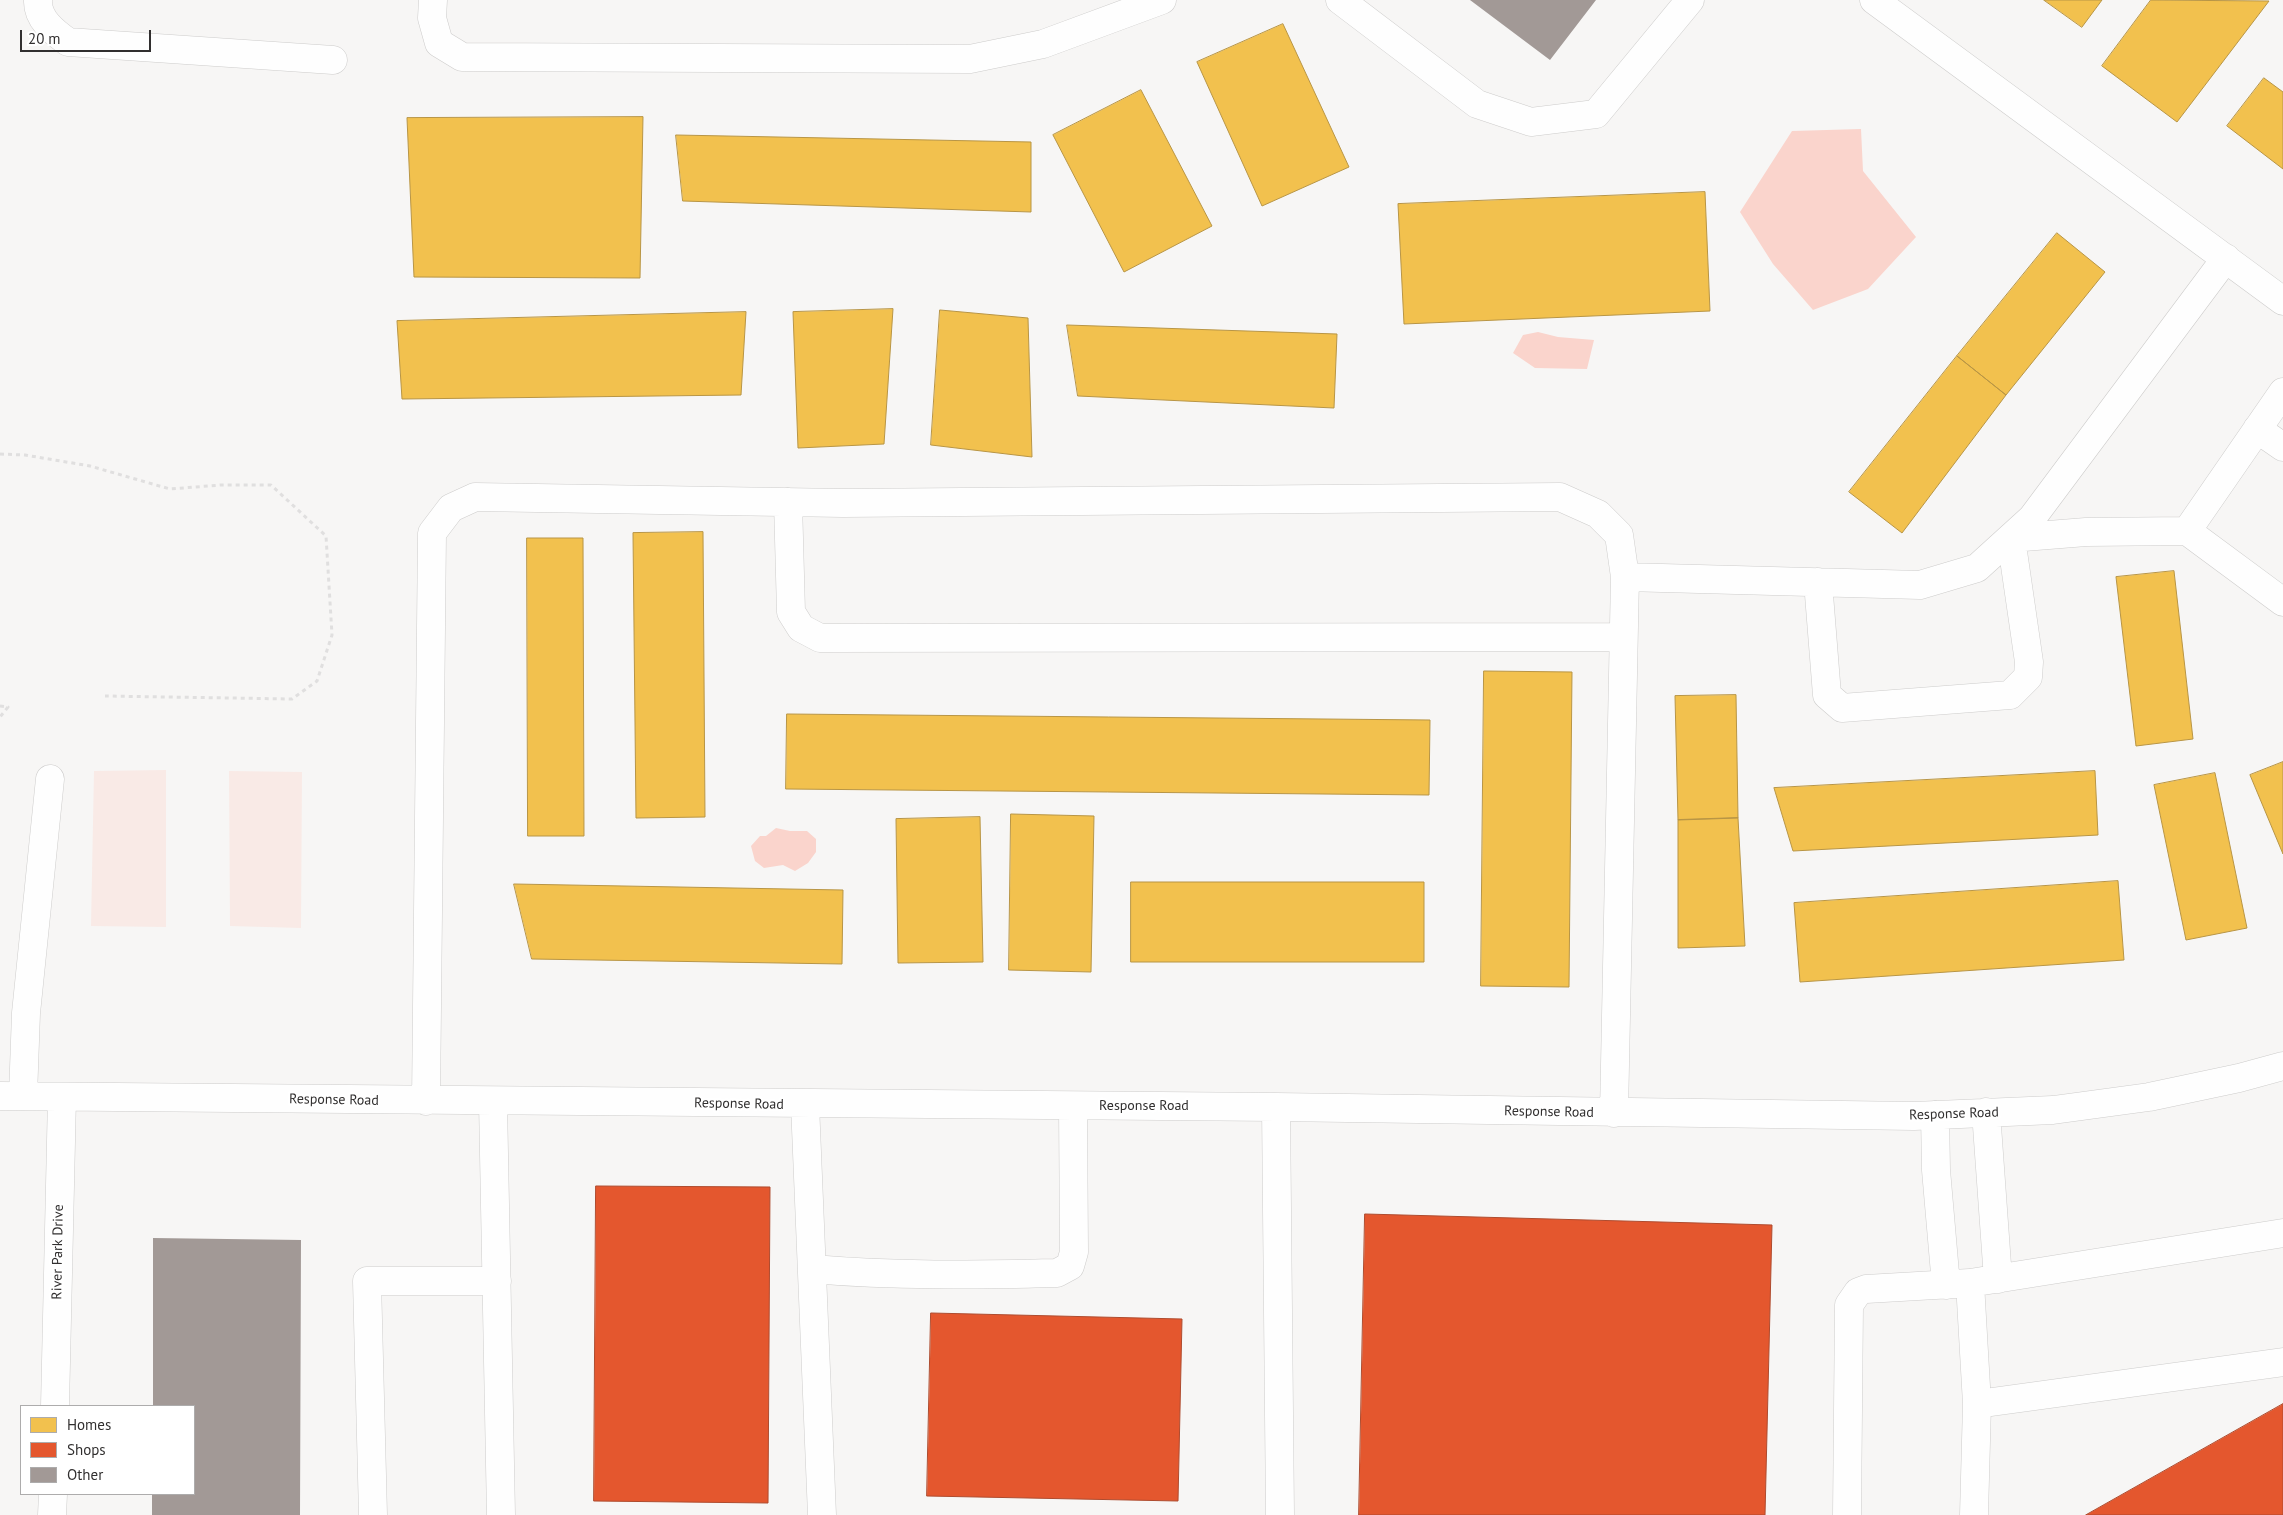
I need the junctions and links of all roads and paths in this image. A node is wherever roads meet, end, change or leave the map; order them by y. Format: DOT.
graph roads {
  1 [pos="38,0"];
  2 [pos="433,0"];
  3 [pos="1162,0"];
  4 [pos="1340,0"];
  5 [pos="1690,0"];
  6 [pos="1874,0"];
  7 [pos="333,60"];
  8 [pos="2226,258"];
  9 [pos="2283,301"];
  10 [pos="2283,392"];
  11 [pos="2257,429"];
  12 [pos="2283,447"];
  13 [pos="0,454"];
  14 [pos="788,502"];
  15 [pos="2187,531"];
  16 [pos="2011,538"];
  17 [pos="1625,577"];
  18 [pos="1818,582"];
  19 [pos="2283,602"];
  20 [pos="1623,637"];
  21 [pos="105,696"];
  22 [pos="0,706"];
  23 [pos="0,717"];
  24 [pos="50,779"];
  25 [pos="2283,1066"];
  26 [pos="11,1096"];
  27 [pos="62,1097"];
  28 [pos="426,1101"];
  29 [pos="493,1102"];
  30 [pos="805,1104"];
  31 [pos="1073,1106"];
  32 [pos="1276,1107"];
  33 [pos="1986,1112"];
  34 [pos="1614,1113"];
  35 [pos="1935,1115"];
  36 [pos="2283,1233"];
  37 [pos="812,1270"];
  38 [pos="1998,1279"];
  39 [pos="497,1281"];
  40 [pos="1958,1284"];
  41 [pos="2283,1362"];
  42 [pos="1977,1404"];
  43 [pos="55,1405"];
  44 [pos="53,1495"];
  45 [pos="52,1515"];
  46 [pos="373,1515"];
  47 [pos="501,1515"];
  48 [pos="822,1515"];
  49 [pos="1280,1515"];
  50 [pos="1847,1515"];
  51 [pos="1974,1515"];
  1 -- 7 [label="street"];
  2 -- 3 [label="street"];
  4 -- 5 [label="street"];
  6 -- 8 [label="street"];
  8 -- 9 [label="street"];
  8 -- 16 [label="street"];
  10 -- 11 [label="street"];
  11 -- 12 [label="street"];
  11 -- 15 [label="street"];
  13 -- 21 [label="path"];
  14 -- 17 [label="street"];
  14 -- 20 [label="street"];
  14 -- 28 [label="street"];
  15 -- 16 [label="street"];
  15 -- 19 [label="street"];
  16 -- 18 [label="street"];
  16 -- 18 [label="street"];
  17 -- 18 [label="street"];
  17 -- 20 [label="street"];
  20 -- 34 [label="street"];
  22 -- 23 [label="path"];
  24 -- 26 [label="street"];
  25 -- 33 [label="street, Response Road"];
  26 -- 27 [label="street, Response Road"];
  27 -- 28 [label="street, Response Road"];
  27 -- 43 [label="street, River Park Drive"];
  28 -- 29 [label="street, Response Road"];
  29 -- 30 [label="street, Response Road"];
  29 -- 39 [label="street"];
  30 -- 31 [label="street, Response Road"];
  30 -- 37 [label="street"];
  31 -- 32 [label="street, Response Road"];
  31 -- 37 [label="street"];
  32 -- 34 [label="street, Response Road"];
  32 -- 49 [label="street"];
  33 -- 35 [label="street, Response Road"];
  33 -- 38 [label="street"];
  34 -- 35 [label="street, Response Road"];
  35 -- 40 [label="street"];
  36 -- 38 [label="street"];
  37 -- 48 [label="street"];
  38 -- 40 [label="street"];
  39 -- 46 [label="street"];
  39 -- 47 [label="street"];
  40 -- 42 [label="street"];
  40 -- 50 [label="street"];
  41 -- 42 [label="street"];
  42 -- 51 [label="street"];
  44 -- 45 [label="street"];
}
